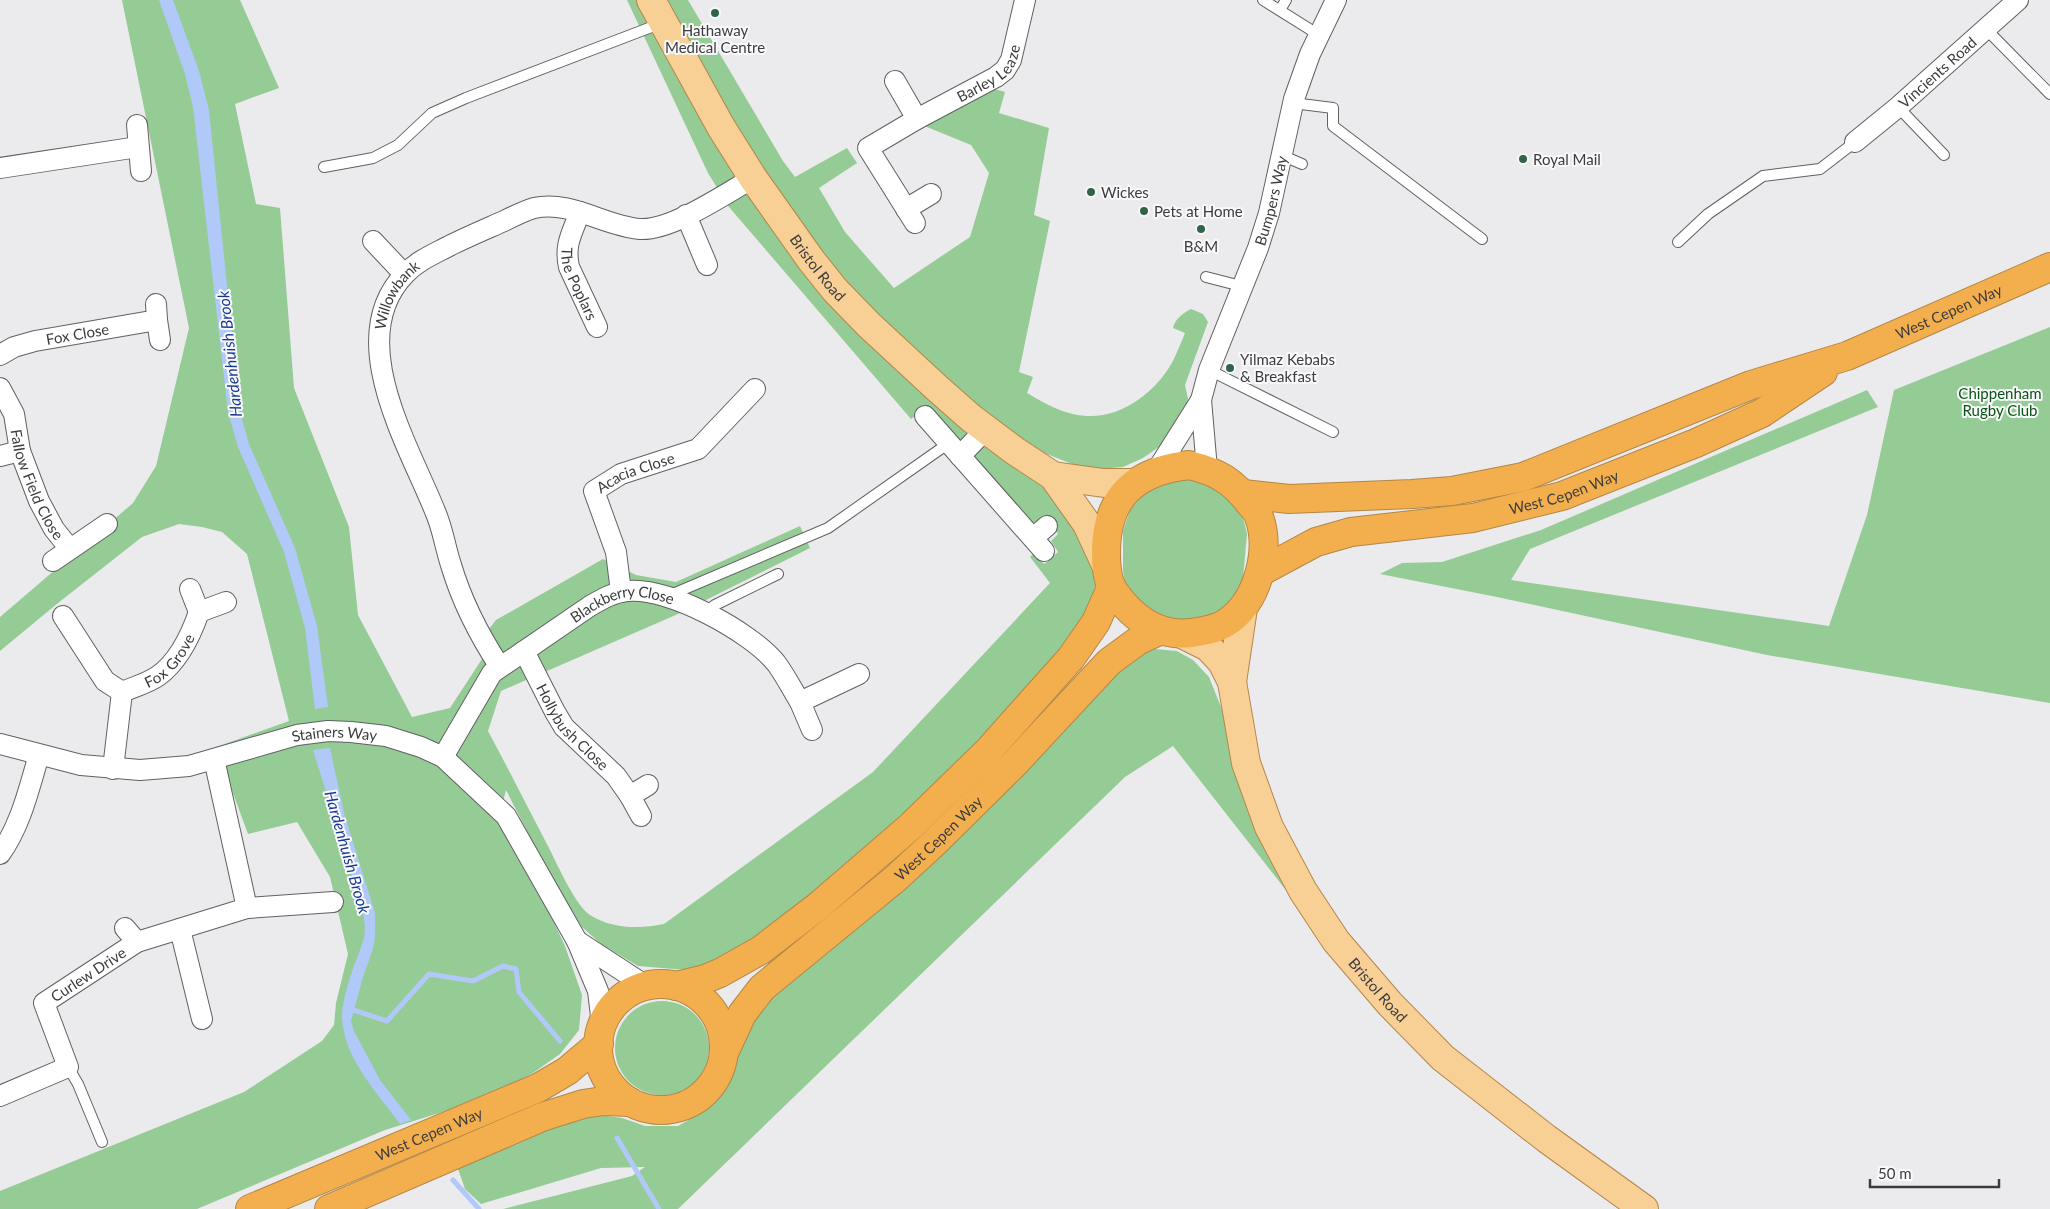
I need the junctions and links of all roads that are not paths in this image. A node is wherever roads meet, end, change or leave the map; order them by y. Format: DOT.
graph roads {
  1 [pos="1025,0"];
  2 [pos="1263,0"];
  3 [pos="1286,0"];
  4 [pos="1336,0"];
  5 [pos="2018,0"];
  6 [pos="1280,10"];
  7 [pos="657,11"];
  8 [pos="1985,28"];
  9 [pos="1319,35"];
  10 [pos="895,81"];
  11 [pos="2050,94"];
  12 [pos="1293,103"];
  13 [pos="1898,107"];
  14 [pos="917,119"];
  15 [pos="137,125"];
  16 [pos="1855,142"];
  17 [pos="138,147"];
  18 [pos="1281,155"];
  19 [pos="1944,155"];
  20 [pos="1302,164"];
  21 [pos="324,167"];
  22 [pos="0,168"];
  23 [pos="141,171"];
  24 [pos="753,178"];
  25 [pos="931,194"];
  26 [pos="580,212"];
  27 [pos="686,215"];
  28 [pos="1482,239"];
  29 [pos="372,240"];
  30 [pos="1678,242"];
  31 [pos="707,265"];
  32 [pos="2050,267"];
  33 [pos="404,274"];
  34 [pos="1206,277"];
  35 [pos="1242,286"];
  36 [pos="596,328"];
  37 [pos="160,340"];
  38 [pos="0,355"];
  39 [pos="1847,356"];
  40 [pos="1209,370"];
  41 [pos="0,388"];
  42 [pos="755,389"];
  43 [pos="1201,400"];
  44 [pos="924,416"];
  45 [pos="986,429"];
  46 [pos="1333,432"];
  47 [pos="954,449"];
  48 [pos="20,451"];
  49 [pos="0,456"];
  50 [pos="1208,469"];
  51 [pos="1053,476"];
  52 [pos="1145,478"];
  53 [pos="1243,494"];
  54 [pos="107,524"];
  55 [pos="1041,538"];
  56 [pos="70,549"];
  57 [pos="53,561"];
  58 [pos="1262,571"];
  59 [pos="778,574"];
  60 [pos="1109,576"];
  61 [pos="190,589"];
  62 [pos="621,592"];
  63 [pos="667,596"];
  64 [pos="226,602"];
  65 [pos="1243,608"];
  66 [pos="199,612"];
  67 [pos="705,613"];
  68 [pos="63,616"];
  69 [pos="1170,632"];
  70 [pos="524,651"];
  71 [pos="500,667"];
  72 [pos="859,674"];
  73 [pos="1232,682"];
  74 [pos="122,692"];
  75 [pos="800,702"];
  76 [pos="812,730"];
  77 [pos="0,744"];
  78 [pos="39,755"];
  79 [pos="443,757"];
  80 [pos="214,759"];
  81 [pos="114,769"];
  82 [pos="648,785"];
  83 [pos="630,796"];
  84 [pos="641,816"];
  85 [pos="0,854"];
  86 [pos="333,902"];
  87 [pos="247,908"];
  88 [pos="180,929"];
  89 [pos="577,941"];
  90 [pos="646,986"];
  91 [pos="676,986"];
  92 [pos="202,1019"];
  93 [pos="600,1034"];
  94 [pos="725,1051"];
  95 [pos="68,1067"];
  96 [pos="0,1096"];
  97 [pos="630,1102"];
  98 [pos="102,1142"];
  99 [pos="250,1209"];
  100 [pos="329,1209"];
  101 [pos="1644,1209"];
  1 -- 14 [label="street, Barley Leaze"];
  2 -- 6 [label="lane"];
  3 -- 6 [label="lane"];
  4 -- 9 [label="street, Bumpers Way"];
  5 -- 8 [label="street, Vincients Road"];
  6 -- 9 [label="lane"];
  7 -- 21 [label="lane"];
  7 -- 24 [label="main road, Bristol Road"];
  8 -- 11 [label="lane"];
  8 -- 13 [label="street, Vincients Road"];
  9 -- 12 [label="street, Bumpers Way"];
  10 -- 14 [label="street"];
  12 -- 18 [label="street, Bumpers Way"];
  12 -- 28 [label="lane"];
  13 -- 16 [label="street, Vincients Road"];
  13 -- 19 [label="lane"];
  14 -- 25 [label="street, Barley Leaze"];
  15 -- 17 [label="street"];
  16 -- 30 [label="lane"];
  17 -- 22 [label="street"];
  17 -- 23 [label="street"];
  18 -- 20 [label="lane"];
  18 -- 35 [label="street, Bumpers Way"];
  24 -- 27 [label="street, Willowbank"];
  24 -- 45 [label="main road, Bristol Road"];
  26 -- 27 [label="street, Willowbank"];
  26 -- 33 [label="street, Willowbank"];
  26 -- 36 [label="street, The Poplars"];
  27 -- 31 [label="street"];
  29 -- 33 [label="street"];
  32 -- 39 [label="highway, West Cepen Way"];
  33 -- 71 [label="street, Willowbank"];
  34 -- 35 [label="lane"];
  35 -- 40 [label="street, Bumpers Way"];
  37 -- 38 [label="street, Fox Close"];
  39 -- 53 [label="highway, West Cepen Way"];
  39 -- 58 [label="highway, West Cepen Way"];
  40 -- 43 [label="street, Bumpers Way"];
  40 -- 46 [label="lane"];
  41 -- 48 [label="street, Fallow Field Close"];
  42 -- 62 [label="street, Acacia Close"];
  43 -- 50 [label="street, Bumpers Way"];
  43 -- 52 [label="street, Bumpers Way"];
  44 -- 47 [label="street"];
  45 -- 47 [label="street"];
  45 -- 51 [label="main road, Bristol Road"];
  47 -- 55 [label="street"];
  47 -- 63 [label="lane"];
  48 -- 49 [label="street"];
  48 -- 56 [label="street, Fallow Field Close"];
  50 -- 52 [label="highway"];
  50 -- 53 [label="highway"];
  51 -- 52 [label="main road, Bristol Road"];
  51 -- 60 [label="main road, Bristol Road"];
  52 -- 60 [label="highway"];
  53 -- 58 [label="highway"];
  54 -- 56 [label="street, Fallow Field Close"];
  56 -- 57 [label="street, Fallow Field Close"];
  58 -- 65 [label="highway"];
  59 -- 67 [label="lane"];
  60 -- 69 [label="highway"];
  60 -- 91 [label="highway, West Cepen Way"];
  61 -- 66 [label="street, Fox Grove"];
  62 -- 63 [label="street, Blackberry Close"];
  62 -- 70 [label="street, Blackberry Close"];
  63 -- 67 [label="street, Blackberry Close"];
  64 -- 66 [label="street, Fox Grove"];
  65 -- 69 [label="highway"];
  65 -- 73 [label="main road, Bristol Road"];
  66 -- 74 [label="street, Fox Grove"];
  67 -- 75 [label="street, Blackberry Close"];
  68 -- 74 [label="street, Fox Grove"];
  69 -- 73 [label="main road, Bristol Road"];
  69 -- 94 [label="highway, West Cepen Way"];
  70 -- 71 [label="street, Blackberry Close"];
  70 -- 83 [label="street, Hollybush Close"];
  71 -- 79 [label="street, Blackberry Close"];
  72 -- 75 [label="street"];
  73 -- 101 [label="main road, Bristol Road"];
  74 -- 81 [label="street, Fox Grove"];
  75 -- 76 [label="street, Blackberry Close"];
  77 -- 78 [label="street, Stainers Way"];
  78 -- 81 [label="street, Stainers Way"];
  78 -- 85 [label="street"];
  79 -- 80 [label="street, Stainers Way"];
  79 -- 89 [label="street, Stainers Way"];
  80 -- 81 [label="street, Stainers Way"];
  80 -- 87 [label="street"];
  82 -- 83 [label="street"];
  83 -- 84 [label="street, Hollybush Close"];
  86 -- 87 [label="street, Curlew Drive"];
  87 -- 88 [label="street, Curlew Drive"];
  88 -- 92 [label="street"];
  88 -- 95 [label="street, Curlew Drive"];
  89 -- 90 [label="street, Stainers Way"];
  89 -- 93 [label="street, Stainers Way"];
  90 -- 91 [label="highway"];
  90 -- 93 [label="highway"];
  91 -- 94 [label="highway"];
  93 -- 97 [label="highway"];
  93 -- 99 [label="highway, West Cepen Way"];
  94 -- 97 [label="highway"];
  95 -- 96 [label="street"];
  95 -- 98 [label="lane"];
  97 -- 100 [label="highway, West Cepen Way"];
}
